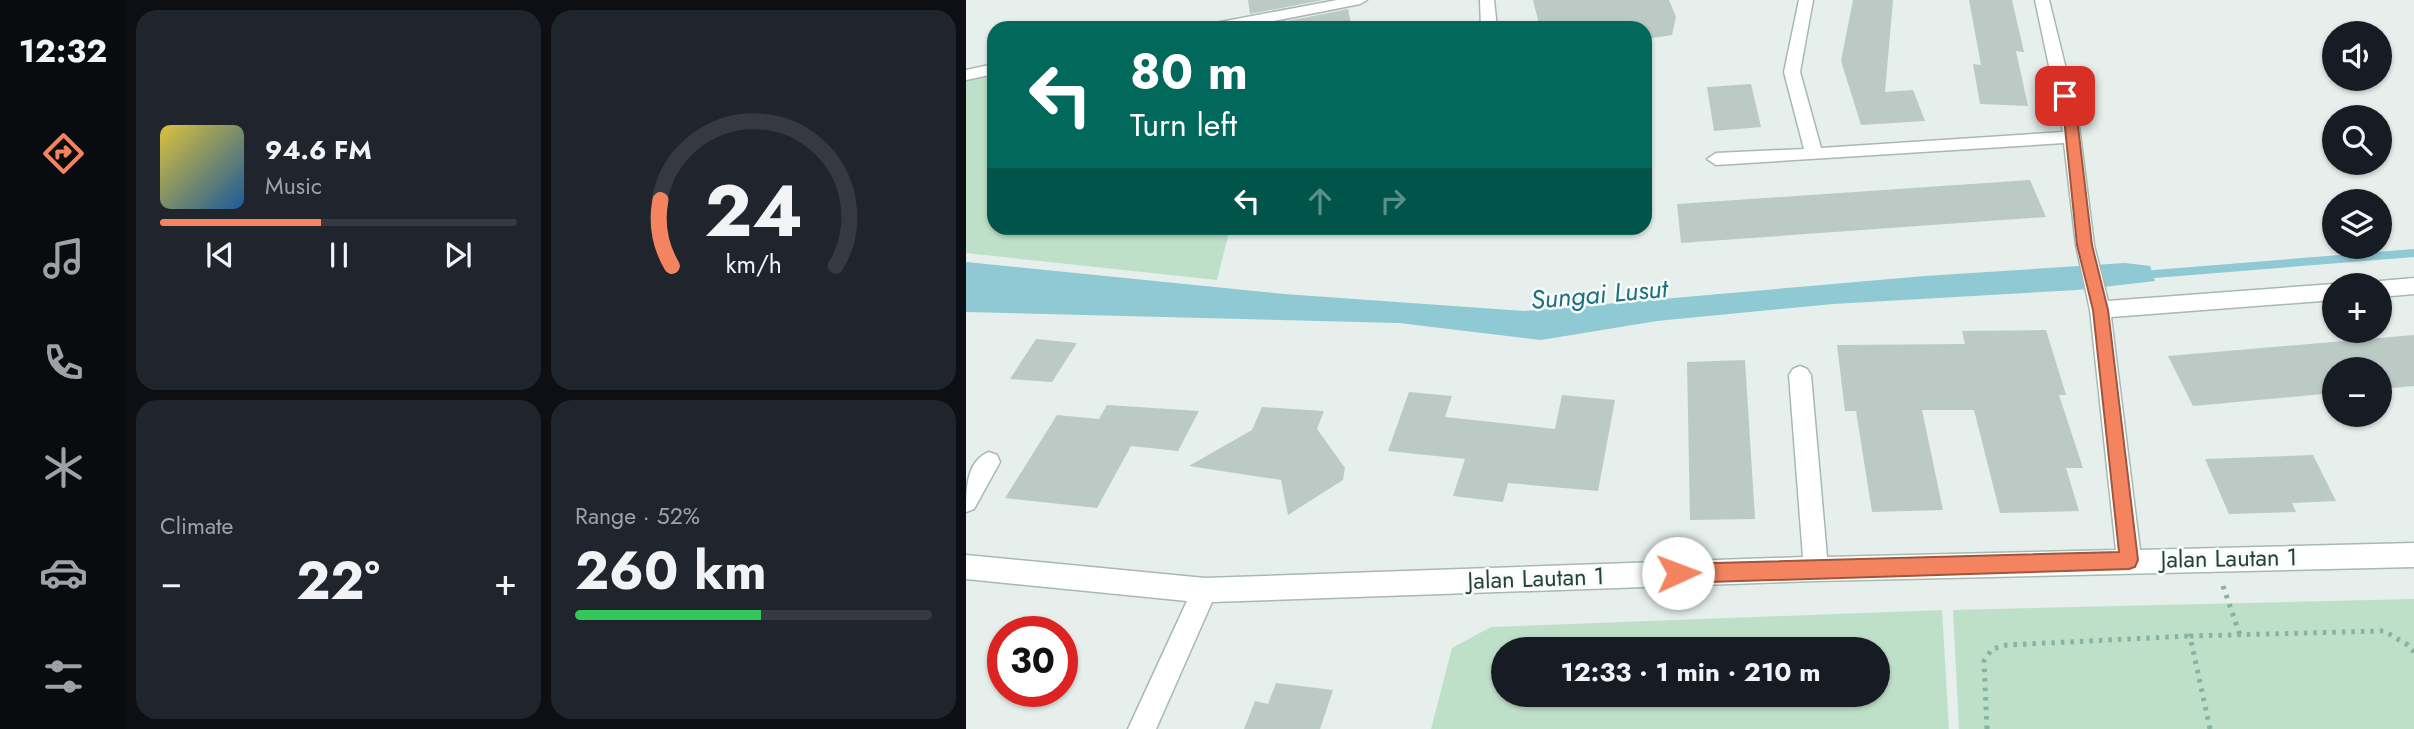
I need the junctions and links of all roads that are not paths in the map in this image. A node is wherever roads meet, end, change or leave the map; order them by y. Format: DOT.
graph roads {
  1 [pos="1360,0"];
  2 [pos="1487,0"];
  3 [pos="1806,0"];
  4 [pos="2042,0"];
  5 [pos="1270,21"];
  6 [pos="1488,21"];
  7 [pos="987,70"];
  8 [pos="966,75"];
  9 [pos="2072,137"];
  10 [pos="1814,155"];
  11 [pos="1716,159"];
  12 [pos="2414,286"];
  13 [pos="2392,288"];
  14 [pos="2322,293"];
  15 [pos="2099,303"];
  16 [pos="1800,375"];
  17 [pos="989,462"];
  18 [pos="966,501"];
  19 [pos="2414,555"];
  20 [pos="2129,560"];
  21 [pos="966,567"];
  22 [pos="1816,569"];
  23 [pos="1205,590"];
  24 [pos="1142,729"];
  1 -- 5 [label="street"];
  2 -- 6 [label="street"];
  3 -- 10 [label="street"];
  4 -- 9 [label="street"];
  7 -- 8 [label="street"];
  9 -- 10 [label="street"];
  9 -- 15 [label="street"];
  10 -- 11 [label="street"];
  12 -- 13 [label="street"];
  14 -- 15 [label="street"];
  15 -- 20 [label="street"];
  16 -- 22 [label="street"];
  17 -- 18 [label="street"];
  19 -- 20 [label="street, Jalan Lautan 1"];
  20 -- 22 [label="street, Jalan Lautan 1"];
  21 -- 23 [label="street, Jalan Lautan 1"];
  22 -- 23 [label="street, Jalan Lautan 1"];
  23 -- 24 [label="street"];
}
